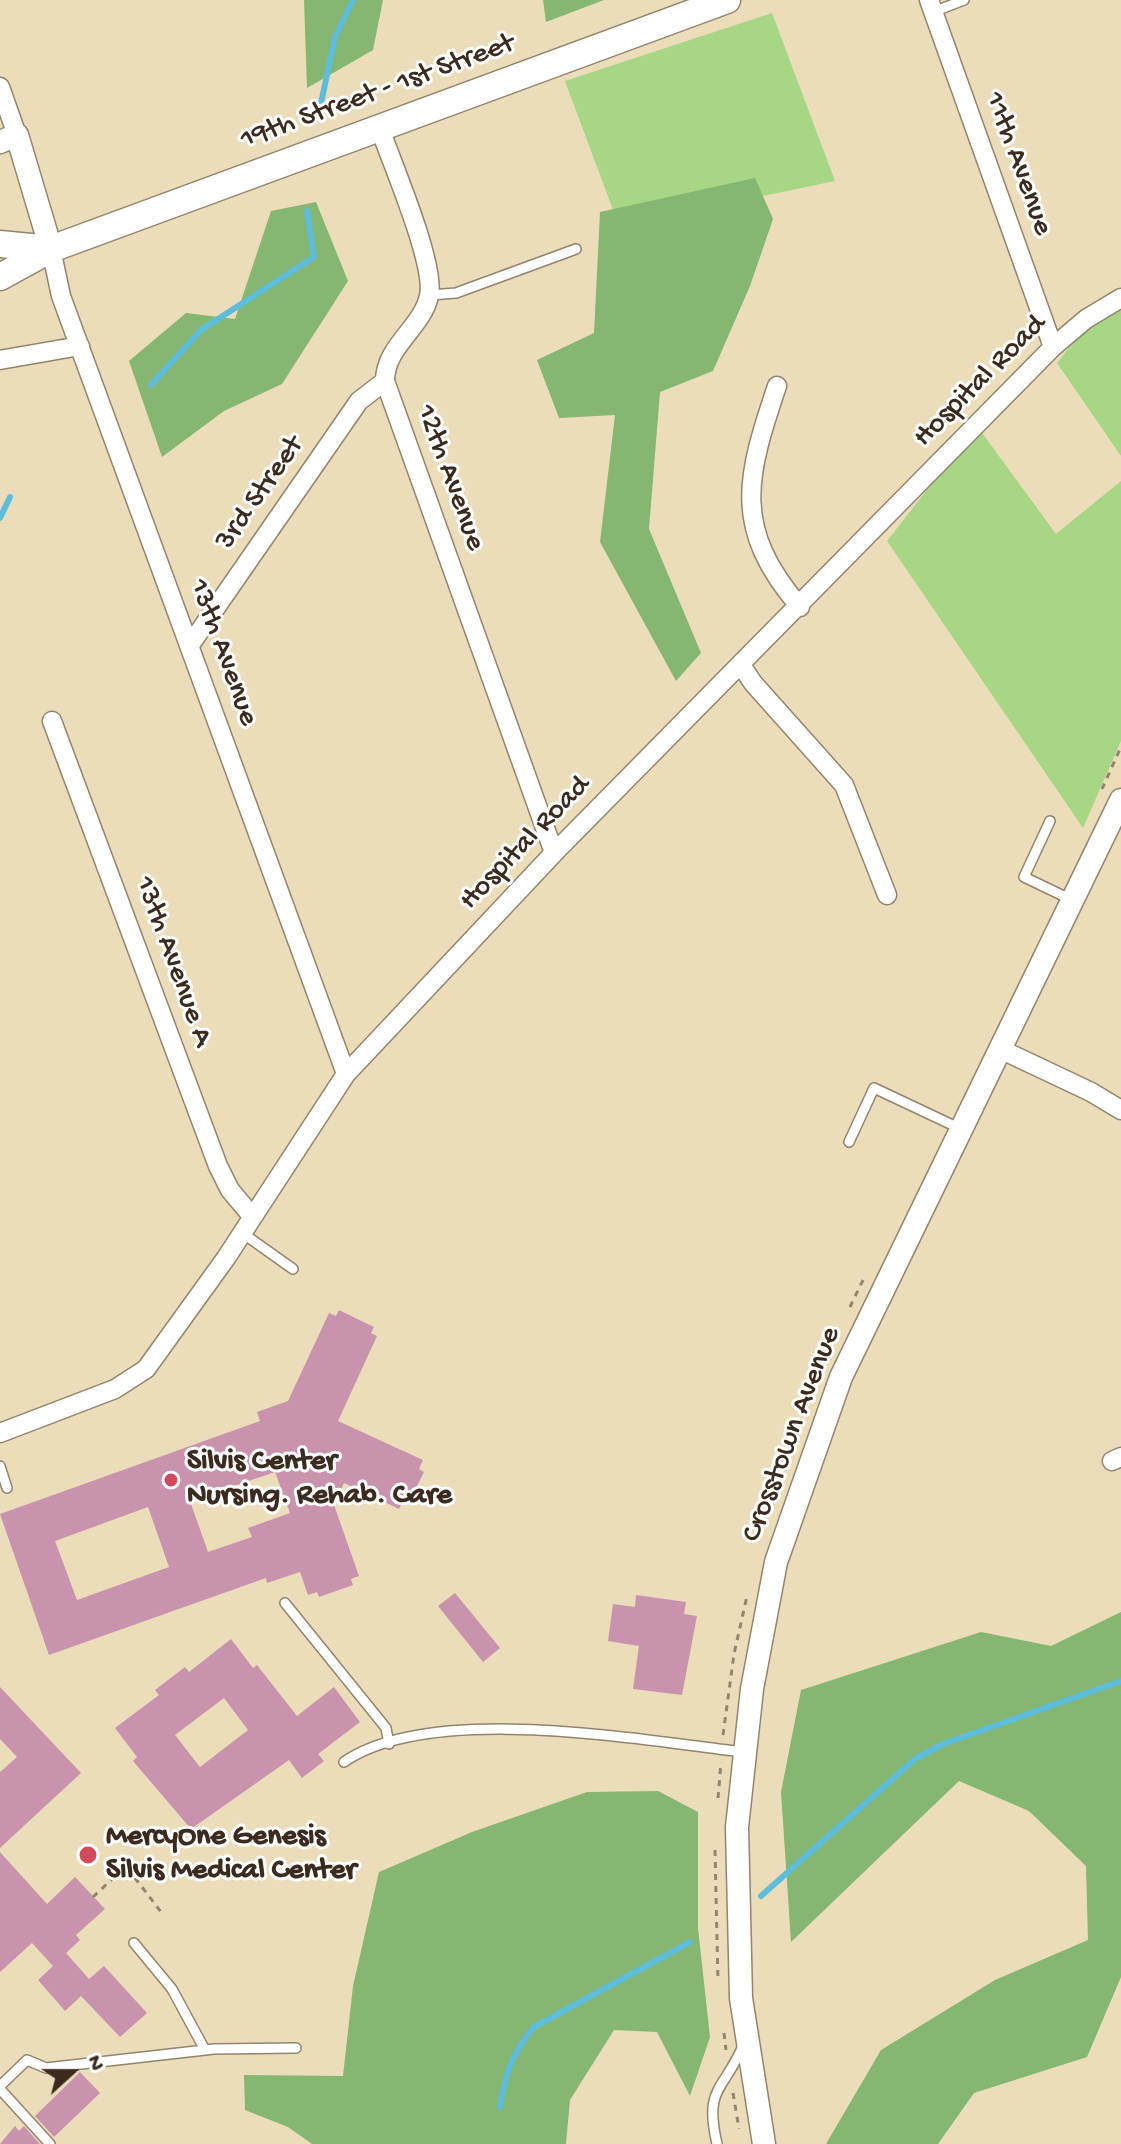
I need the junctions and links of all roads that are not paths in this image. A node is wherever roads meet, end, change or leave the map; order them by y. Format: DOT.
graph roads {
  1 [pos="727,0"];
  2 [pos="964,0"];
  3 [pos="931,6"];
  4 [pos="0,87"];
  5 [pos="379,126"];
  6 [pos="9,138"];
  7 [pos="0,244"];
  8 [pos="51,249"];
  9 [pos="576,249"];
  10 [pos="0,277"];
  11 [pos="430,295"];
  12 [pos="1121,298"];
  13 [pos="80,346"];
  14 [pos="1053,347"];
  15 [pos="0,360"];
  16 [pos="385,381"];
  17 [pos="777,386"];
  18 [pos="800,607"];
  19 [pos="190,645"];
  20 [pos="741,665"];
  21 [pos="52,721"];
  22 [pos="1110,798"];
  23 [pos="1050,821"];
  24 [pos="554,853"];
  25 [pos="887,895"];
  26 [pos="1072,900"];
  27 [pos="1000,1049"];
  28 [pos="346,1074"];
  29 [pos="1121,1110"];
  30 [pos="961,1129"];
  31 [pos="849,1142"];
  32 [pos="246,1224"];
  33 [pos="293,1269"];
  34 [pos="0,1433"];
  35 [pos="0,1466"];
  36 [pos="7,1488"];
  37 [pos="285,1603"];
  38 [pos="389,1744"];
  39 [pos="732,1751"];
  40 [pos="344,1762"];
  41 [pos="134,1943"];
  42 [pos="746,2039"];
  43 [pos="296,2048"];
  44 [pos="205,2050"];
  45 [pos="0,2087"];
  46 [pos="50,2144"];
  47 [pos="717,2144"];
  48 [pos="764,2144"];
  1 -- 5 [label="main road, 19th Street - 1st Street"];
  2 -- 3 [label="lane"];
  3 -- 14 [label="street, 11th Avenue"];
  4 -- 6 [label="street"];
  5 -- 8 [label="main road, 19th Street - 1st Street"];
  5 -- 11 [label="street"];
  6 -- 8 [label="street"];
  7 -- 8 [label="main road"];
  8 -- 10 [label="main road, 19th Street - 1st Street"];
  8 -- 13 [label="street, 13th Avenue"];
  9 -- 11 [label="lane"];
  11 -- 16 [label="street, 12th Avenue"];
  12 -- 14 [label="street, Hospital Road"];
  13 -- 15 [label="street"];
  13 -- 19 [label="street, 13th Avenue"];
  14 -- 18 [label="street, Hospital Road"];
  16 -- 19 [label="street, 3rd Street"];
  16 -- 24 [label="street, 12th Avenue"];
  17 -- 18 [label="street"];
  18 -- 20 [label="street, Hospital Road"];
  19 -- 28 [label="street, 13th Avenue"];
  20 -- 24 [label="street, Hospital Road"];
  20 -- 25 [label="street"];
  21 -- 32 [label="street, 13th Avenue A"];
  22 -- 26 [label="street, Crosstown Avenue"];
  23 -- 26 [label="lane"];
  24 -- 28 [label="street, Hospital Road"];
  26 -- 27 [label="street, Crosstown Avenue"];
  27 -- 29 [label="street"];
  27 -- 30 [label="street, Crosstown Avenue"];
  28 -- 32 [label="street, Hospital Road"];
  30 -- 31 [label="lane"];
  30 -- 39 [label="street, Crosstown Avenue"];
  32 -- 33 [label="lane"];
  32 -- 34 [label="street, Hospital Road"];
  35 -- 36 [label="lane"];
  37 -- 38 [label="lane"];
  38 -- 39 [label="lane"];
  38 -- 40 [label="lane"];
  39 -- 42 [label="street, Crosstown Avenue"];
  41 -- 44 [label="lane"];
  42 -- 47 [label="lane"];
  42 -- 48 [label="street, Crosstown Avenue"];
  43 -- 44 [label="lane"];
  44 -- 45 [label="lane"];
  45 -- 46 [label="lane"];
}
